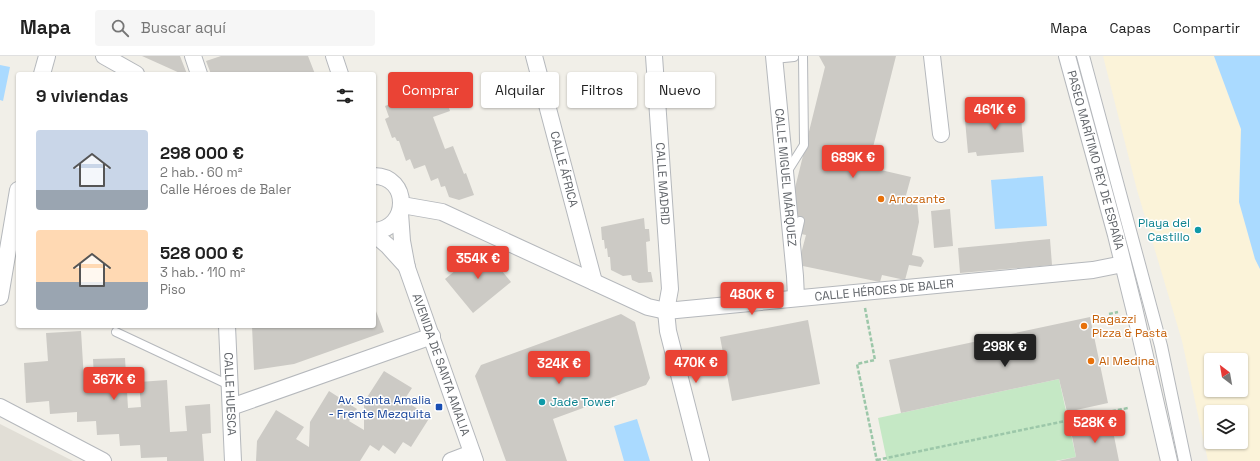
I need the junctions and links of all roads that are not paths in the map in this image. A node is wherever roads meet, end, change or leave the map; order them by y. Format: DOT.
graph roads {
  1 [pos="47,56"];
  2 [pos="104,56"];
  3 [pos="193,56"];
  4 [pos="334,56"];
  5 [pos="534,56"];
  6 [pos="654,56"];
  7 [pos="803,56"];
  8 [pos="932,56"];
  9 [pos="1067,56"];
  10 [pos="1083,56"];
  11 [pos="794,57"];
  12 [pos="774,58"];
  13 [pos="43,72"];
  14 [pos="132,72"];
  15 [pos="198,72"];
  16 [pos="339,72"];
  17 [pos="941,134"];
  18 [pos="785,174"];
  19 [pos="376,176"];
  20 [pos="16,202"];
  21 [pos="401,209"];
  22 [pos="800,221"];
  23 [pos="376,232"];
  24 [pos="376,235"];
  25 [pos="792,249"];
  26 [pos="1123,264"];
  27 [pos="407,268"];
  28 [pos="594,282"];
  29 [pos="0,297"];
  30 [pos="796,298"];
  31 [pos="666,311"];
  32 [pos="227,328"];
  33 [pos="116,332"];
  34 [pos="432,336"];
  35 [pos="229,385"];
  36 [pos="0,407"];
  37 [pos="231,407"];
  38 [pos="474,457"];
  39 [pos="103,461"];
  40 [pos="233,461"];
  41 [pos="451,461"];
  42 [pos="701,461"];
  43 [pos="1169,461"];
  44 [pos="1185,461"];
  1 -- 13 [label="street"];
  2 -- 14 [label="street"];
  3 -- 15 [label="street"];
  4 -- 16 [label="street"];
  5 -- 28 [label="street, CALLE ÁFRICA"];
  6 -- 31 [label="street, CALLE MADRID"];
  7 -- 18 [label="lane"];
  8 -- 17 [label="street"];
  9 -- 26 [label="street, PASEO MARÍTIMO REY DE ESPAÑA"];
  10 -- 44 [label="street"];
  11 -- 12 [label="lane"];
  12 -- 18 [label="street, CALLE MIGUEL MÁRQUEZ"];
  18 -- 25 [label="street, CALLE MIGUEL MÁRQUEZ"];
  19 -- 21 [label="street, AVENIDA DE SANTA AMALIA"];
  20 -- 29 [label="street"];
  21 -- 23 [label="street"];
  21 -- 27 [label="street, AVENIDA DE SANTA AMALIA"];
  21 -- 28 [label="street, CALLE HÉROES DE BALER"];
  22 -- 25 [label="lane"];
  24 -- 27 [label="street, AVENIDA DE SANTA AMALIA"];
  25 -- 30 [label="street, CALLE MIGUEL MÁRQUEZ"];
  26 -- 30 [label="street, CALLE HÉROES DE BALER"];
  26 -- 43 [label="street, PASEO MARÍTIMO REY DE ESPAÑA"];
  27 -- 34 [label="street, AVENIDA DE SANTA AMALIA"];
  28 -- 31 [label="street, CALLE HÉROES DE BALER"];
  30 -- 31 [label="street, CALLE HÉROES DE BALER"];
  31 -- 42 [label="street, CALLE MADRID"];
  32 -- 35 [label="street, CALLE HUESCA"];
  33 -- 35 [label="lane"];
  34 -- 37 [label="street"];
  34 -- 38 [label="street, AVENIDA DE SANTA AMALIA"];
  35 -- 37 [label="street, CALLE HUESCA"];
  36 -- 39 [label="street"];
  37 -- 40 [label="street, CALLE HUESCA"];
  38 -- 41 [label="street"];
}
